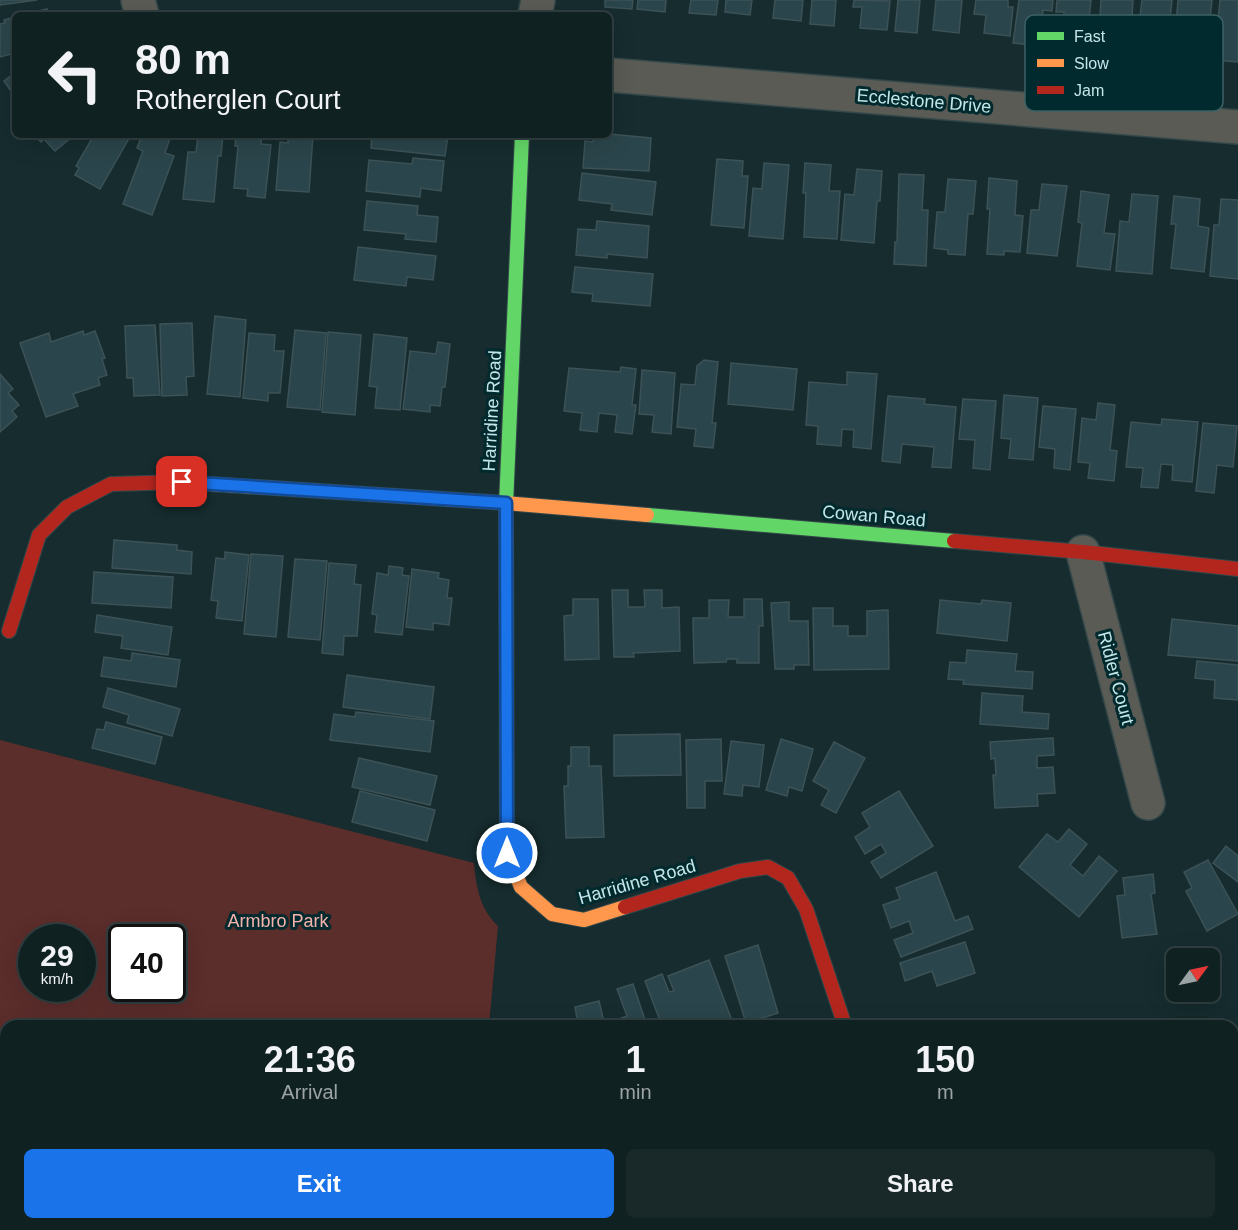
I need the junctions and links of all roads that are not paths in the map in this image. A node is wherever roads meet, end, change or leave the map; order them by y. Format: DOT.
graph roads {
  1 [pos="612,75"];
  2 [pos="1025,109"];
  3 [pos="1044,111"];
  4 [pos="1238,127"];
  5 [pos="522,138"];
  6 [pos="506,503"];
  7 [pos="1083,552"];
  8 [pos="1238,569"];
  9 [pos="9,631"];
  10 [pos="1148,803"];
  11 [pos="843,1020"];
  1 -- 2 [label="street, Ecclestone Drive"];
  3 -- 4 [label="street, Ecclestone Drive"];
  5 -- 6 [label="street, Harridine Road"];
  6 -- 7 [label="street, Cowan Road"];
  6 -- 9 [label="street, Cowan Road"];
  6 -- 11 [label="street, Harridine Road"];
  7 -- 8 [label="street, Cowan Road"];
  7 -- 10 [label="street, Ridler Court"];
}
